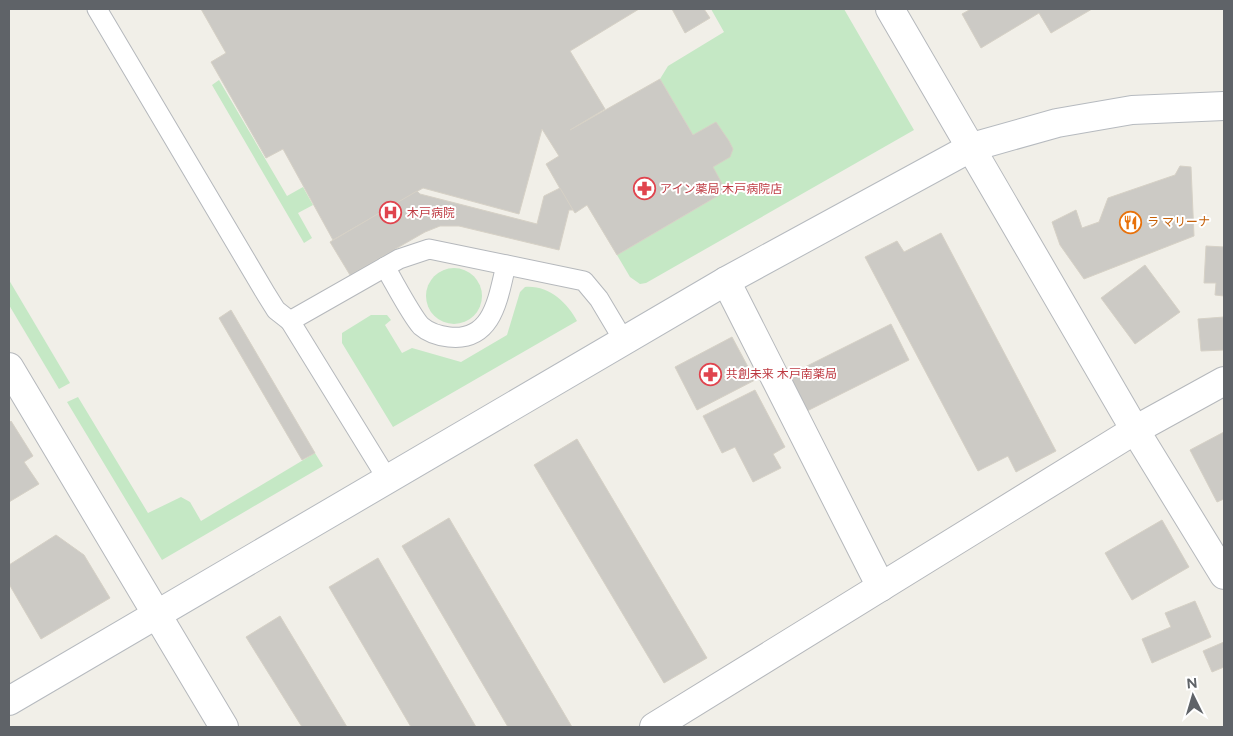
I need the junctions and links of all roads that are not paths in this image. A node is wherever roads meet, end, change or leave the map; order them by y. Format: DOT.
graph roads {
  1 [pos="97,9"];
  2 [pos="890,9"];
  3 [pos="1224,106"];
  4 [pos="972,147"];
  5 [pos="506,266"];
  6 [pos="385,267"];
  7 [pos="726,281"];
  8 [pos="290,321"];
  9 [pos="624,341"];
  10 [pos="9,367"];
  11 [pos="1224,381"];
  12 [pos="1135,430"];
  13 [pos="388,480"];
  14 [pos="1224,575"];
  15 [pos="881,587"];
  16 [pos="156,616"];
  17 [pos="9,701"];
  18 [pos="224,727"];
  19 [pos="654,727"];
  1 -- 8 [label="lane"];
  2 -- 4 [label="street"];
  3 -- 4 [label="street"];
  4 -- 7 [label="street"];
  4 -- 12 [label="street"];
  5 -- 6 [label="lane"];
  5 -- 6 [label="lane"];
  5 -- 9 [label="lane"];
  6 -- 8 [label="lane"];
  7 -- 9 [label="street"];
  7 -- 15 [label="street"];
  8 -- 13 [label="lane"];
  9 -- 13 [label="street"];
  10 -- 16 [label="street"];
  11 -- 12 [label="street"];
  12 -- 14 [label="street"];
  12 -- 15 [label="street"];
  13 -- 16 [label="street"];
  15 -- 19 [label="street"];
  16 -- 17 [label="street"];
  16 -- 18 [label="street"];
}
